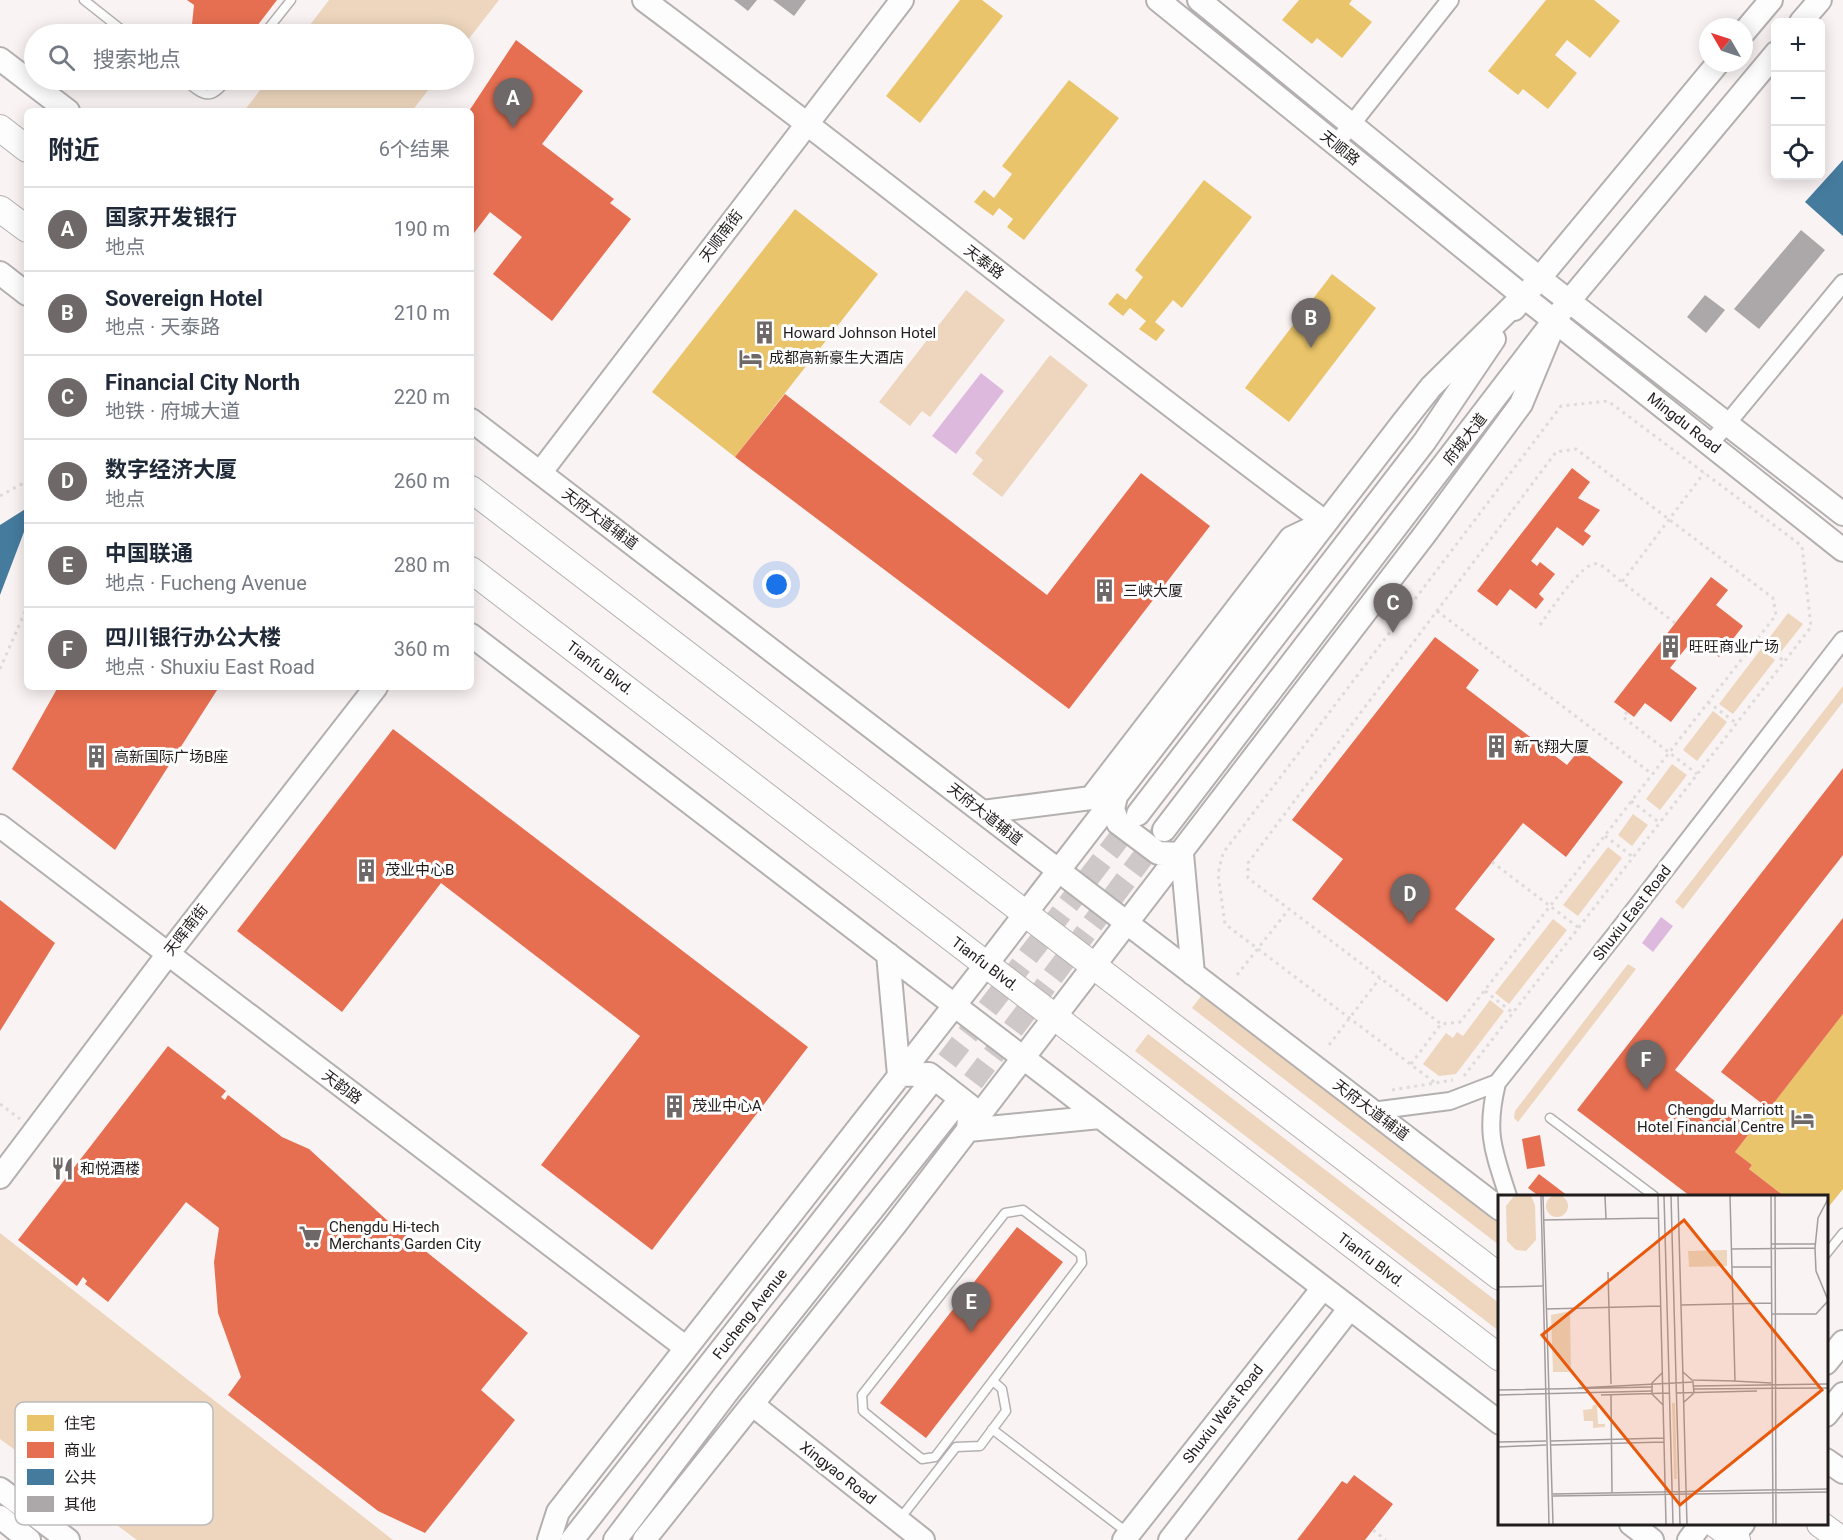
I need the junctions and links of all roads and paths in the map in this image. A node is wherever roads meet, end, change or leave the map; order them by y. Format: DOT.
graph roads {
  1 [pos="84,0"];
  2 [pos="291,0"];
  3 [pos="644,0"];
  4 [pos="902,0"];
  5 [pos="1158,0"];
  6 [pos="1199,0"];
  7 [pos="1450,0"];
  8 [pos="1771,0"];
  9 [pos="1820,0"];
  10 [pos="1804,18"];
  11 [pos="1753,21"];
  12 [pos="115,24"];
  13 [pos="272,24"];
  14 [pos="0,59"];
  15 [pos="1771,59"];
  16 [pos="1710,72"];
  17 [pos="24,77"];
  18 [pos="41,90"];
  19 [pos="197,90"];
  20 [pos="219,90"];
  21 [pos="64,108"];
  22 [pos="808,122"];
  23 [pos="1351,125"];
  24 [pos="0,128"];
  25 [pos="1336,144"];
  26 [pos="24,146"];
  27 [pos="0,209"];
  28 [pos="24,227"];
  29 [pos="0,273"];
  30 [pos="1538,277"];
  31 [pos="1843,283"];
  32 [pos="24,292"];
  33 [pos="1523,296"];
  34 [pos="1569,301"];
  35 [pos="1555,322"];
  36 [pos="474,422"];
  37 [pos="1727,424"];
  38 [pos="1711,444"];
  39 [pos="540,473"];
  40 [pos="1704,473"];
  41 [pos="24,483"];
  42 [pos="474,491"];
  43 [pos="0,496"];
  44 [pos="1843,514"];
  45 [pos="1669,520"];
  46 [pos="1325,522"];
  47 [pos="1843,550"];
  48 [pos="474,572"];
  49 [pos="1622,582"];
  50 [pos="1437,611"];
  51 [pos="24,614"];
  52 [pos="1675,623"];
  53 [pos="1540,625"];
  54 [pos="474,637"];
  55 [pos="1756,640"];
  56 [pos="1843,640"];
  57 [pos="1784,661"];
  58 [pos="0,669"];
  59 [pos="374,690"];
  60 [pos="1708,702"];
  61 [pos="1627,712"];
  62 [pos="1736,723"];
  63 [pos="1670,752"];
  64 [pos="1652,774"];
  65 [pos="1697,774"];
  66 [pos="1117,792"];
  67 [pos="1632,801"];
  68 [pos="983,812"];
  69 [pos="1138,814"];
  70 [pos="1660,823"];
  71 [pos="0,826"];
  72 [pos="1164,830"];
  73 [pos="1605,836"];
  74 [pos="1182,854"];
  75 [pos="1633,857"];
  76 [pos="1492,862"];
  77 [pos="1058,870"];
  78 [pos="1550,906"];
  79 [pos="1289,909"];
  80 [pos="1025,914"];
  81 [pos="1128,924"];
  82 [pos="1579,927"];
  83 [pos="1258,949"];
  84 [pos="168,954"];
  85 [pos="888,954"];
  86 [pos="986,964"];
  87 [pos="1094,967"];
  88 [pos="1193,974"];
  89 [pos="1237,975"];
  90 [pos="1380,978"];
  91 [pos="1485,991"];
  92 [pos="954,1005"];
  93 [pos="1513,1012"];
  94 [pos="1055,1017"];
  95 [pos="1350,1018"];
  96 [pos="1442,1024"];
  97 [pos="1329,1044"];
  98 [pos="1023,1058"];
  99 [pos="1411,1065"];
  100 [pos="899,1075"];
  101 [pos="1434,1082"];
  102 [pos="1497,1083"];
  103 [pos="927,1087"];
  104 [pos="953,1108"];
  105 [pos="1372,1111"];
  106 [pos="1100,1117"];
  107 [pos="1550,1118"];
  108 [pos="968,1130"];
  109 [pos="0,1177"];
  110 [pos="1507,1195"];
  111 [pos="1651,1195"];
  112 [pos="1498,1207"];
  113 [pos="1843,1233"];
  114 [pos="1828,1253"];
  115 [pos="1498,1276"];
  116 [pos="1323,1287"];
  117 [pos="1350,1308"];
  118 [pos="1843,1342"];
  119 [pos="685,1347"];
  120 [pos="1498,1356"];
  121 [pos="1828,1362"];
  122 [pos="993,1381"];
  123 [pos="1843,1394"];
  124 [pos="753,1405"];
  125 [pos="1828,1415"];
  126 [pos="1498,1421"];
  127 [pos="992,1429"];
  128 [pos="935,1457"];
  129 [pos="1828,1461"];
  130 [pos="944,1463"];
  131 [pos="1843,1472"];
  132 [pos="0,1490"];
  133 [pos="15,1501"];
  134 [pos="0,1517"];
  135 [pos="898,1521"];
  136 [pos="48,1525"];
  137 [pos="1631,1525"];
  138 [pos="1700,1525"];
  139 [pos="1821,1525"];
  140 [pos="1373,1530"];
  141 [pos="1126,1537"];
  142 [pos="29,1540"];
  143 [pos="68,1540"];
  144 [pos="549,1540"];
  145 [pos="572,1540"];
  146 [pos="615,1540"];
  147 [pos="644,1540"];
  148 [pos="923,1540"];
  149 [pos="1170,1540"];
  150 [pos="1386,1540"];
  151 [pos="1652,1540"];
  152 [pos="1689,1540"];
  153 [pos="1842,1540"];
  1 -- 12 [label="lane"];
  2 -- 13 [label="lane"];
  3 -- 22 [label="street, 天泰路"];
  4 -- 22 [label="street, 天顺南街"];
  5 -- 25 [label="street, 天顺路"];
  6 -- 23 [label="street, 天顺路"];
  7 -- 23 [label="street"];
  8 -- 11 [label="street"];
  9 -- 10 [label="street"];
  14 -- 17 [label="street"];
  15 -- 34 [label="street, 府城大道"];
  16 -- 30 [label="street, 府城大道"];
  18 -- 21 [label="street"];
  19 -- 20 [label="lane"];
  22 -- 39 [label="street, 天顺南街"];
  22 -- 46 [label="street, 天泰路"];
  23 -- 25 [label="street"];
  23 -- 30 [label="street, 天顺路"];
  24 -- 26 [label="main road"];
  25 -- 33 [label="street, 天顺路"];
  27 -- 28 [label="main road"];
  29 -- 32 [label="street"];
  30 -- 33 [label="street, 府城大道"];
  30 -- 34 [label="street, 天顺路"];
  31 -- 37 [label="street"];
  33 -- 35 [label="street, Mingdu Road"];
  33 -- 46 [label="street"];
  33 -- 69 [label="street, 府城大道"];
  34 -- 35 [label="street, 府城大道"];
  34 -- 37 [label="street, 天顺路"];
  35 -- 38 [label="street, Mingdu Road"];
  35 -- 72 [label="street, 府城大道"];
  35 -- 74 [label="street"];
  36 -- 39 [label="street, 天府大道辅道"];
  37 -- 38 [label="street"];
  37 -- 44 [label="street, 天顺路"];
  38 -- 47 [label="street, Mingdu Road"];
  39 -- 68 [label="street, 天府大道辅道"];
  40 -- 45 [label="path"];
  40 -- 57 [label="path"];
  40 -- 83 [label="path"];
  41 -- 43 [label="path"];
  42 -- 80 [label="main road"];
  45 -- 49 [label="path"];
  45 -- 50 [label="path"];
  45 -- 55 [label="path"];
  46 -- 66 [label="street"];
  46 -- 68 [label="street"];
  48 -- 86 [label="main road, Tianfu Blvd."];
  49 -- 52 [label="path"];
  49 -- 53 [label="path"];
  50 -- 64 [label="path"];
  50 -- 79 [label="path"];
  51 -- 58 [label="path"];
  54 -- 85 [label="street"];
  55 -- 57 [label="path"];
  55 -- 60 [label="path"];
  56 -- 102 [label="street, Shuxiu East Road"];
  57 -- 62 [label="path"];
  59 -- 84 [label="street, 天晖南街"];
  60 -- 62 [label="path"];
  60 -- 63 [label="path"];
  61 -- 63 [label="path"];
  62 -- 65 [label="path"];
  63 -- 64 [label="path"];
  63 -- 65 [label="path"];
  64 -- 67 [label="path"];
  65 -- 70 [label="path"];
  66 -- 74 [label="street"];
  66 -- 77 [label="street"];
  67 -- 70 [label="path"];
  67 -- 73 [label="path"];
  68 -- 77 [label="street, 天府大道辅道"];
  70 -- 75 [label="path"];
  71 -- 84 [label="street, 天韵路"];
  73 -- 75 [label="path"];
  73 -- 78 [label="path"];
  74 -- 81 [label="street"];
  74 -- 88 [label="street"];
  75 -- 82 [label="path"];
  76 -- 78 [label="path"];
  77 -- 80 [label="street"];
  77 -- 81 [label="street, 天府大道辅道"];
  78 -- 82 [label="path"];
  78 -- 91 [label="path"];
  79 -- 83 [label="path"];
  79 -- 90 [label="path"];
  80 -- 86 [label="street"];
  80 -- 87 [label="main road"];
  81 -- 87 [label="street"];
  81 -- 88 [label="street, 天府大道辅道"];
  82 -- 93 [label="path"];
  83 -- 89 [label="path"];
  83 -- 95 [label="path"];
  84 -- 109 [label="street, 天晖南街"];
  84 -- 119 [label="street, 天韵路"];
  85 -- 92 [label="street"];
  85 -- 100 [label="street"];
  86 -- 92 [label="street"];
  86 -- 94 [label="main road, Tianfu Blvd."];
  87 -- 94 [label="street"];
  87 -- 115 [label="main road"];
  88 -- 105 [label="street, 天府大道辅道"];
  90 -- 95 [label="path"];
  90 -- 96 [label="path"];
  91 -- 93 [label="path"];
  91 -- 96 [label="path"];
  92 -- 98 [label="street"];
  92 -- 100 [label="street"];
  93 -- 101 [label="path"];
  94 -- 98 [label="street"];
  94 -- 120 [label="main road, Tianfu Blvd."];
  95 -- 97 [label="path"];
  95 -- 99 [label="path"];
  96 -- 99 [label="path"];
  98 -- 106 [label="street"];
  98 -- 108 [label="street"];
  99 -- 101 [label="path"];
  100 -- 108 [label="street"];
  100 -- 119 [label="street"];
  101 -- 105 [label="path"];
  102 -- 105 [label="street"];
  102 -- 110 [label="street"];
  103 -- 145 [label="street, Fucheng Avenue"];
  104 -- 146 [label="street, Fucheng Avenue"];
  105 -- 112 [label="street, 天府大道辅道"];
  106 -- 108 [label="street"];
  106 -- 116 [label="street"];
  107 -- 111 [label="lane"];
  108 -- 124 [label="street"];
  113 -- 114 [label="lane"];
  116 -- 117 [label="street"];
  116 -- 141 [label="street, Shuxiu West Road"];
  117 -- 126 [label="street"];
  117 -- 149 [label="street"];
  118 -- 121 [label="street"];
  119 -- 144 [label="street"];
  122 -- 127 [label="lane"];
  122 -- 128 [label="lane"];
  122 -- 128 [label="lane"];
  123 -- 125 [label="street"];
  124 -- 135 [label="street, Xingyao Road"];
  124 -- 147 [label="street"];
  127 -- 130 [label="lane"];
  127 -- 141 [label="lane"];
  128 -- 130 [label="lane"];
  129 -- 131 [label="street"];
  130 -- 135 [label="lane"];
  132 -- 133 [label="street"];
  134 -- 142 [label="street"];
  135 -- 148 [label="street, Xingyao Road"];
  136 -- 143 [label="street"];
  137 -- 151 [label="street"];
  138 -- 152 [label="street"];
  139 -- 153 [label="main road"];
  140 -- 150 [label="path"];
}
